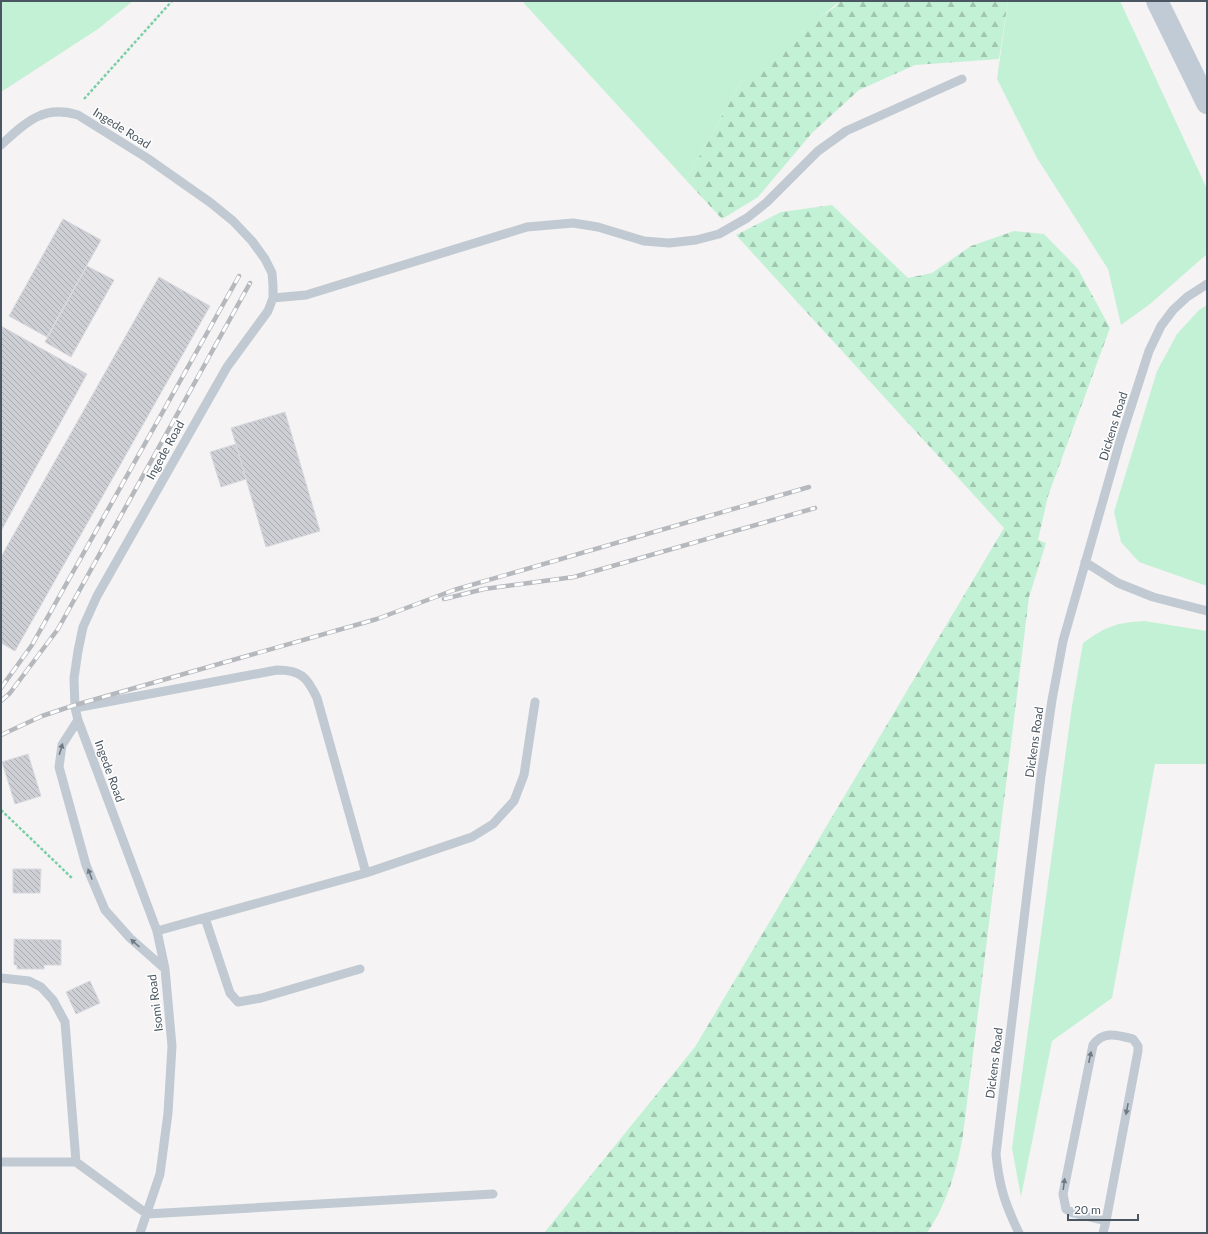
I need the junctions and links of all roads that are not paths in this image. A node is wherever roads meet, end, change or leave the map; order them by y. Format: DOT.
graph roads {
  1 [pos="1157,1"];
  2 [pos="962,79"];
  3 [pos="1207,103"];
  4 [pos="1,145"];
  5 [pos="1207,284"];
  6 [pos="273,298"];
  7 [pos="1085,562"];
  8 [pos="1207,611"];
  9 [pos="535,702"];
  10 [pos="75,708"];
  11 [pos="78,720"];
  12 [pos="366,873"];
  13 [pos="205,918"];
  14 [pos="156,931"];
  15 [pos="165,968"];
  16 [pos="360,969"];
  17 [pos="1,978"];
  18 [pos="1,1162"];
  19 [pos="76,1162"];
  20 [pos="492,1194"];
  21 [pos="147,1214"];
  22 [pos="1106,1221"];
  23 [pos="140,1233"];
  24 [pos="1019,1233"];
  25 [pos="1103,1233"];
  1 -- 3 [label="street"];
  2 -- 6 [label="lane"];
  4 -- 6 [label="lane, Ingede Road"];
  5 -- 7 [label="lane, Dickens Road"];
  6 -- 10 [label="lane, Ingede Road"];
  7 -- 8 [label="lane"];
  7 -- 24 [label="lane, Dickens Road"];
  9 -- 12 [label="lane"];
  10 -- 11 [label="lane, Ingede Road"];
  10 -- 12 [label="lane"];
  11 -- 14 [label="lane, Ingede Road"];
  15 -- 11 [label="lane, Isomi Road, one-way"];
  12 -- 13 [label="lane"];
  13 -- 14 [label="lane"];
  13 -- 16 [label="lane"];
  14 -- 15 [label="lane, Ingede Road"];
  15 -- 21 [label="lane, Isomi Road"];
  17 -- 19 [label="lane"];
  18 -- 19 [label="lane"];
  19 -- 21 [label="lane"];
  20 -- 21 [label="lane"];
  21 -- 23 [label="lane, Isomi Road"];
  22 -- 22 [label="lane, one-way"];
  22 -- 25 [label="lane"];
}
